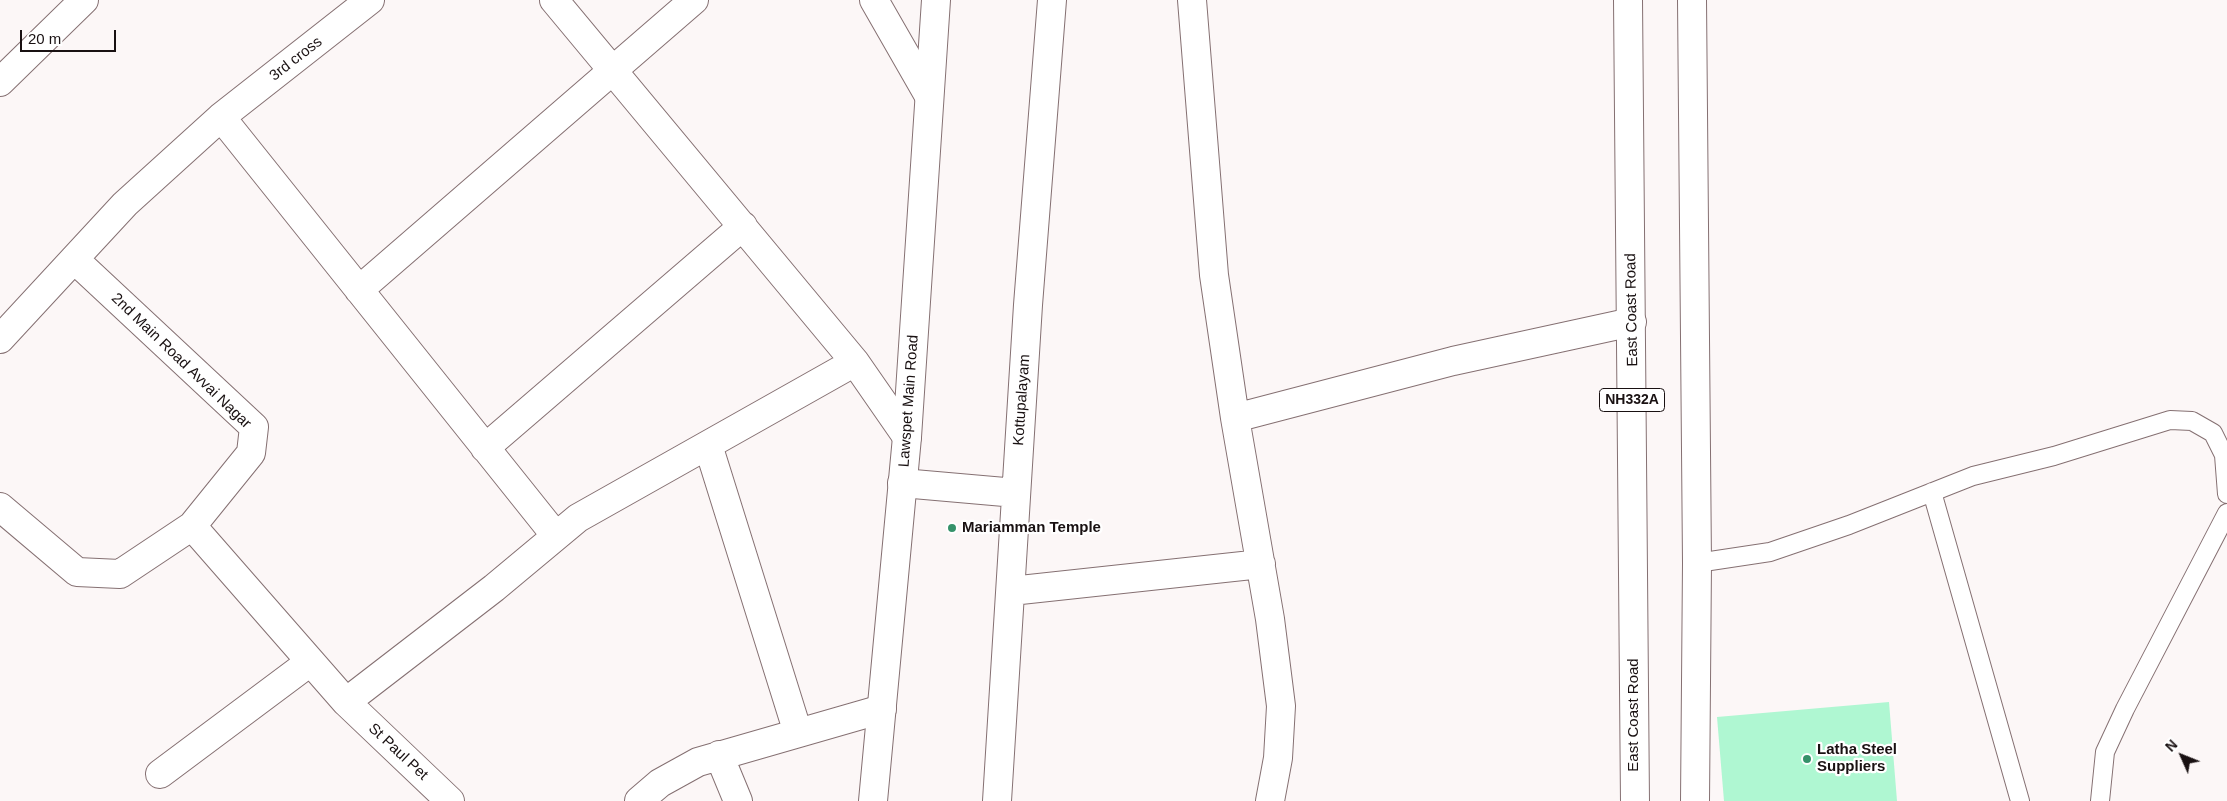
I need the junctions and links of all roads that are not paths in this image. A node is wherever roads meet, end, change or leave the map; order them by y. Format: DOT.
graph roads {
  1 [pos="84,0"];
  2 [pos="370,0"];
  3 [pos="554,0"];
  4 [pos="694,0"];
  5 [pos="874,0"];
  6 [pos="936,0"];
  7 [pos="1052,0"];
  8 [pos="1192,0"];
  9 [pos="1628,0"];
  10 [pos="1692,0"];
  11 [pos="613,70"];
  12 [pos="0,82"];
  13 [pos="929,96"];
  14 [pos="221,117"];
  15 [pos="743,226"];
  16 [pos="74,259"];
  17 [pos="359,290"];
  18 [pos="1632,322"];
  19 [pos="0,339"];
  20 [pos="855,362"];
  21 [pos="1235,418"];
  22 [pos="907,437"];
  23 [pos="708,445"];
  24 [pos="485,448"];
  25 [pos="902,483"];
  26 [pos="1932,492"];
  27 [pos="1016,493"];
  28 [pos="2227,494"];
  29 [pos="0,507"];
  30 [pos="2227,513"];
  31 [pos="192,526"];
  32 [pos="556,536"];
  33 [pos="1697,563"];
  34 [pos="1261,564"];
  35 [pos="1010,591"];
  36 [pos="310,662"];
  37 [pos="346,702"];
  38 [pos="882,710"];
  39 [pos="798,733"];
  40 [pos="719,755"];
  41 [pos="160,774"];
  42 [pos="450,801"];
  43 [pos="639,801"];
  44 [pos="738,801"];
  45 [pos="873,801"];
  46 [pos="998,801"];
  47 [pos="1270,801"];
  48 [pos="1635,801"];
  49 [pos="1696,801"];
  50 [pos="2020,801"];
  51 [pos="2100,801"];
  1 -- 12 [label="main road"];
  2 -- 14 [label="main road, 3rd cross"];
  3 -- 11 [label="main road"];
  4 -- 11 [label="main road"];
  5 -- 13 [label="main road"];
  6 -- 13 [label="main road, Lawspet Main Road"];
  7 -- 27 [label="main road, Kottupalayam"];
  8 -- 21 [label="main road"];
  9 -- 18 [label="main road, East Coast Road / NH332A"];
  10 -- 33 [label="main road"];
  11 -- 15 [label="main road"];
  11 -- 17 [label="main road"];
  13 -- 22 [label="main road, Lawspet Main Road"];
  14 -- 16 [label="main road, 3rd cross"];
  14 -- 17 [label="main road"];
  15 -- 20 [label="main road"];
  15 -- 24 [label="main road"];
  16 -- 19 [label="main road, 3rd cross"];
  16 -- 31 [label="main road, 2nd Main Road Avvai Nagar"];
  17 -- 24 [label="main road"];
  18 -- 21 [label="main road"];
  18 -- 48 [label="main road, East Coast Road / NH332A"];
  20 -- 22 [label="main road"];
  20 -- 23 [label="main road"];
  21 -- 34 [label="main road"];
  22 -- 25 [label="main road, Lawspet Main Road"];
  23 -- 32 [label="main road"];
  23 -- 39 [label="main road"];
  24 -- 32 [label="main road"];
  25 -- 27 [label="main road"];
  25 -- 38 [label="main road, Lawspet Main Road"];
  26 -- 28 [label="lane"];
  26 -- 33 [label="lane"];
  26 -- 50 [label="lane"];
  27 -- 35 [label="main road, Kottupalayam"];
  29 -- 31 [label="main road, 2nd Main Road Avvai Nagar"];
  30 -- 51 [label="lane"];
  31 -- 36 [label="main road, St Paul Pet"];
  32 -- 37 [label="main road"];
  33 -- 49 [label="main road"];
  34 -- 35 [label="main road"];
  34 -- 47 [label="main road"];
  35 -- 46 [label="main road, Kottupalayam"];
  36 -- 37 [label="main road, St Paul Pet"];
  36 -- 41 [label="main road"];
  37 -- 42 [label="main road, St Paul Pet"];
  38 -- 39 [label="main road"];
  38 -- 45 [label="main road, Lawspet Main Road"];
  39 -- 40 [label="main road"];
  40 -- 43 [label="main road"];
  40 -- 44 [label="main road"];
}
